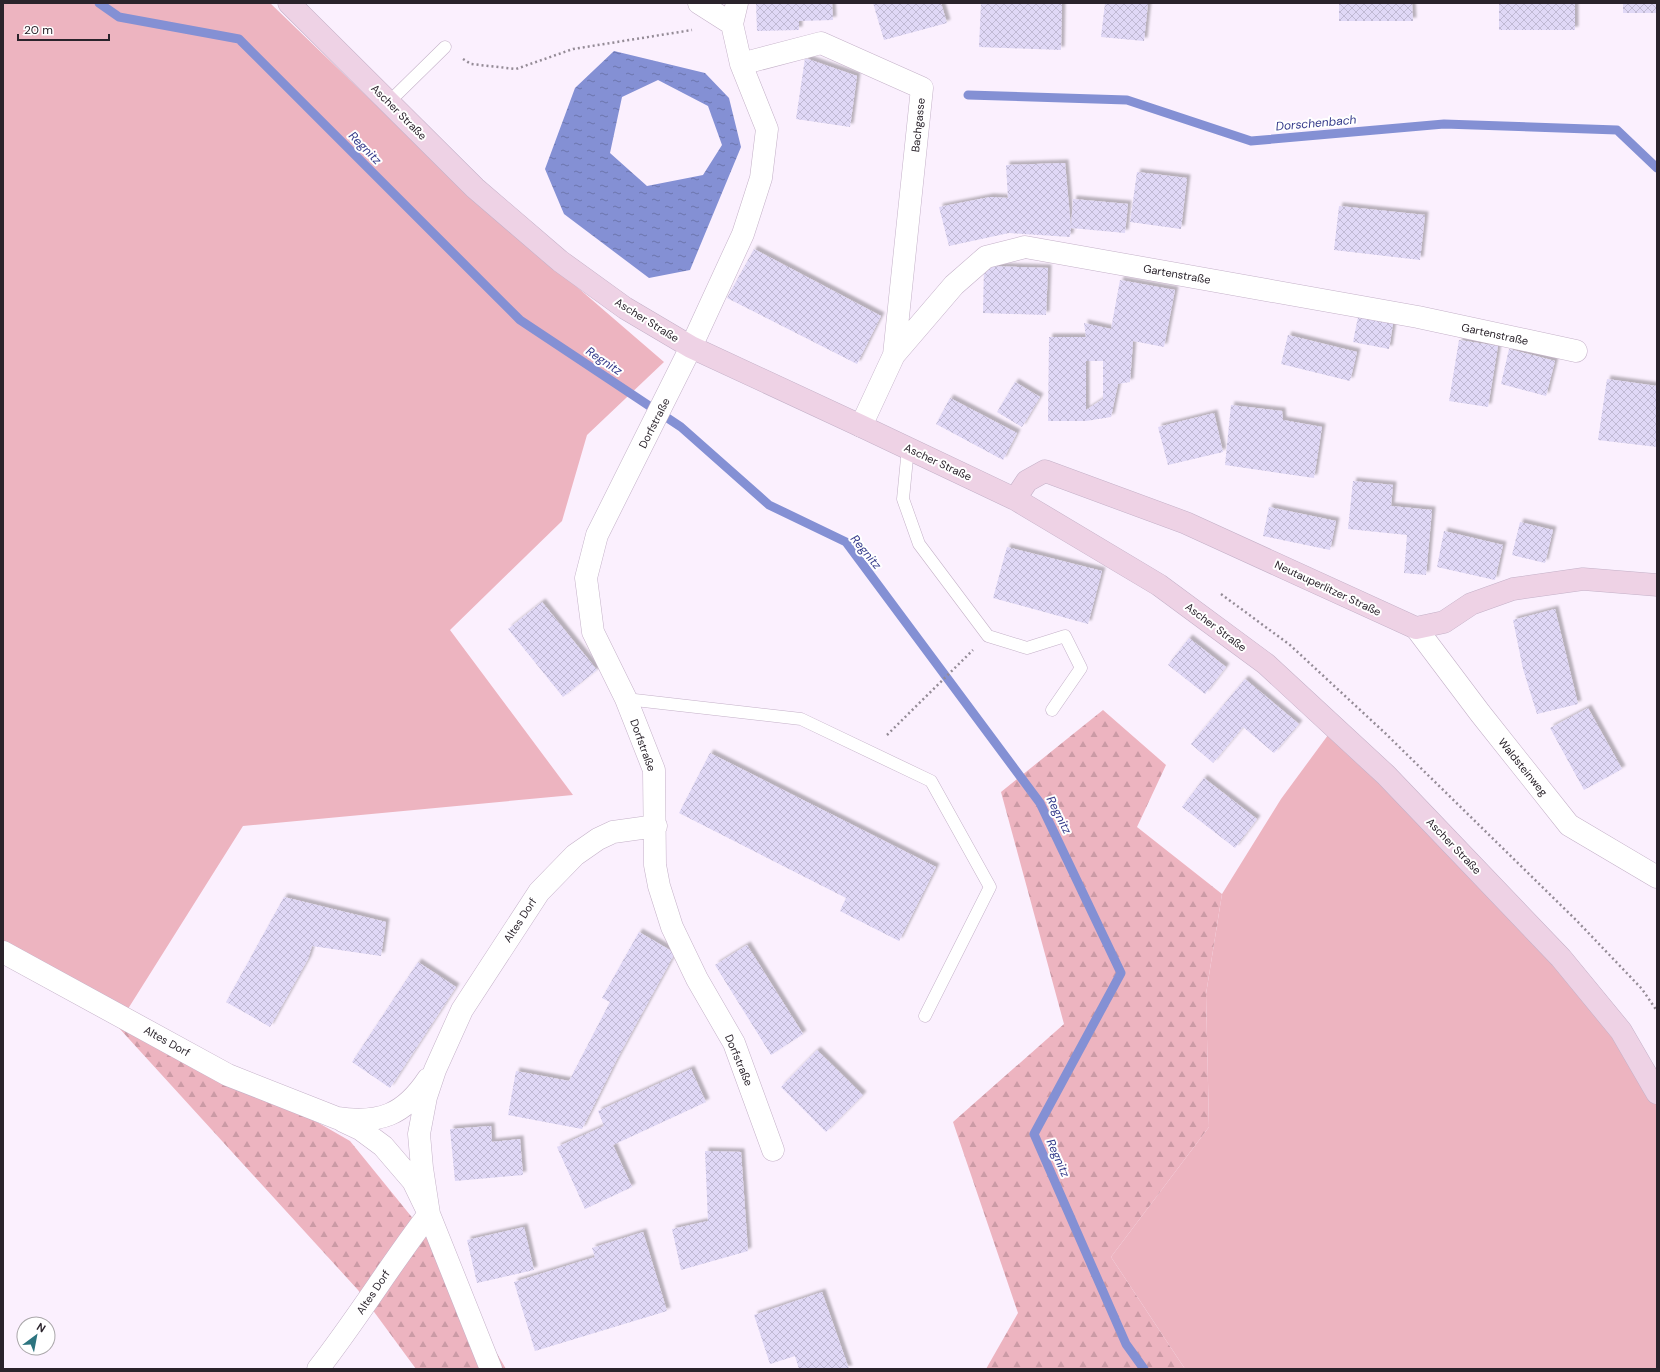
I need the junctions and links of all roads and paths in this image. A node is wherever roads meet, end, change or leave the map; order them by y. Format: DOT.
graph roads {
  1 [pos="290,3"];
  2 [pos="699,3"];
  3 [pos="737,3"];
  4 [pos="732,24"];
  5 [pos="445,47"];
  6 [pos="741,64"];
  7 [pos="389,102"];
  8 [pos="691,347"];
  9 [pos="1576,351"];
  10 [pos="894,355"];
  11 [pos="861,426"];
  12 [pos="908,448"];
  13 [pos="1015,499"];
  14 [pos="1657,586"];
  15 [pos="1416,628"];
  16 [pos="971,652"];
  17 [pos="626,699"];
  18 [pos="1052,710"];
  19 [pos="870,752"];
  20 [pos="656,826"];
  21 [pos="1657,876"];
  22 [pos="3,952"];
  23 [pos="925,1016"];
  24 [pos="435,1070"];
  25 [pos="1657,1093"];
  26 [pos="337,1118"];
  27 [pos="773,1150"];
  28 [pos="429,1214"];
  29 [pos="318,1369"];
  30 [pos="491,1369"];
  1 -- 7 [label="street, Ascher Straße"];
  2 -- 4 [label="street"];
  3 -- 4 [label="street"];
  4 -- 5 [label="path"];
  4 -- 6 [label="street"];
  5 -- 7 [label="lane"];
  6 -- 8 [label="street"];
  6 -- 10 [label="street, Bachgasse"];
  7 -- 8 [label="street, Ascher Straße"];
  8 -- 11 [label="street, Ascher Straße"];
  8 -- 17 [label="street, Dorfstraße"];
  9 -- 10 [label="street, Gartenstraße"];
  10 -- 11 [label="street, Gartenstraße"];
  11 -- 12 [label="street, Ascher Straße"];
  12 -- 13 [label="street, Ascher Straße"];
  12 -- 18 [label="lane"];
  13 -- 15 [label="street, Neutauperlitzer Straße"];
  13 -- 25 [label="street, Ascher Straße"];
  14 -- 15 [label="street"];
  15 -- 21 [label="street, Waldsteinweg"];
  16 -- 19 [label="path"];
  17 -- 19 [label="lane"];
  17 -- 20 [label="street, Dorfstraße"];
  19 -- 23 [label="lane"];
  20 -- 24 [label="street, Altes Dorf"];
  20 -- 27 [label="street, Dorfstraße"];
  22 -- 26 [label="street, Altes Dorf"];
  24 -- 26 [label="street, Altes Dorf"];
  24 -- 28 [label="street, Altes Dorf"];
  26 -- 28 [label="street, Altes Dorf"];
  28 -- 29 [label="street, Altes Dorf"];
  28 -- 30 [label="street, Altes Dorf"];
}
